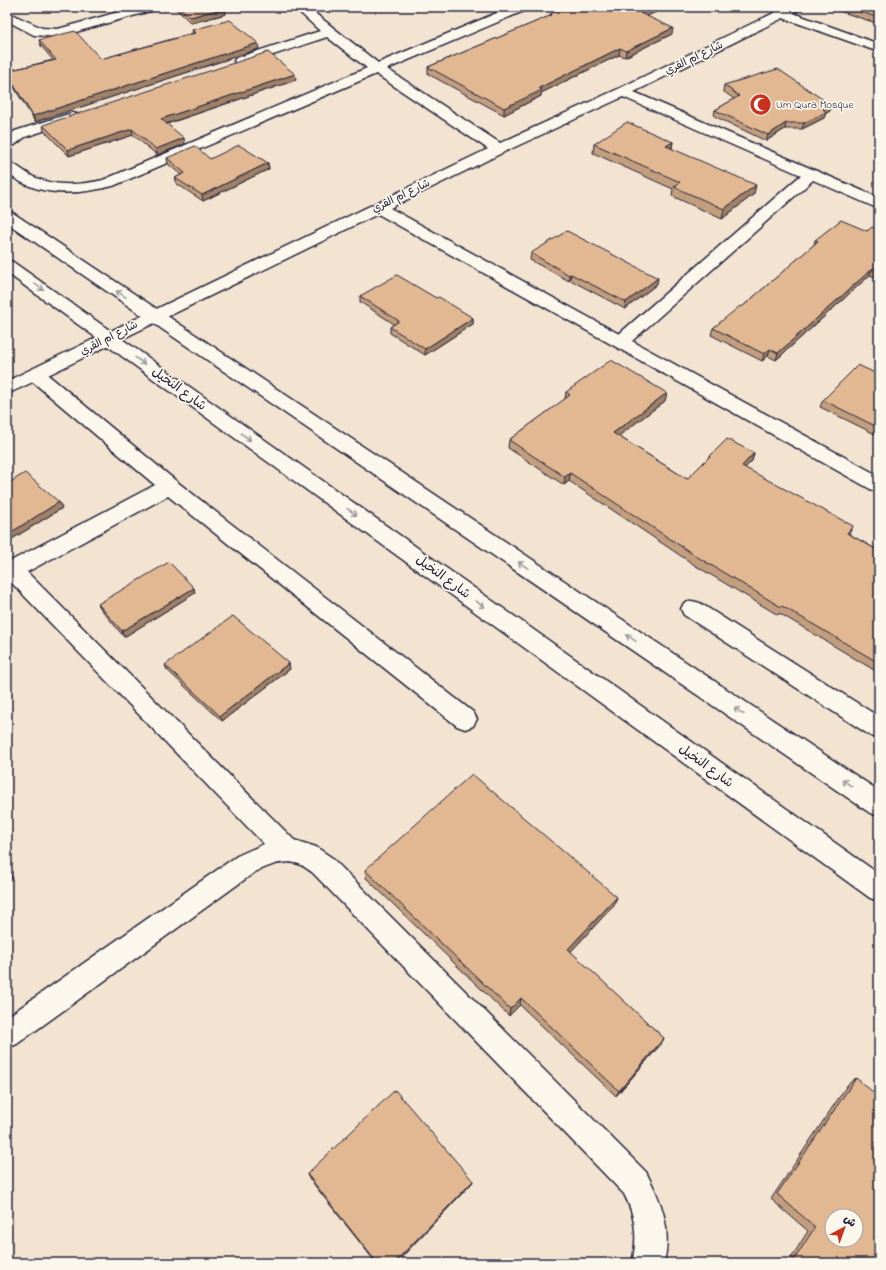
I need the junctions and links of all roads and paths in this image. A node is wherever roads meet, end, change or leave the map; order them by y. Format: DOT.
graph roads {
  1 [pos="150,7"];
  2 [pos="300,7"];
  3 [pos="522,7"];
  4 [pos="789,11"];
  5 [pos="7,16"];
  6 [pos="329,32"];
  7 [pos="879,48"];
  8 [pos="232,64"];
  9 [pos="377,69"];
  10 [pos="624,92"];
  11 [pos="83,113"];
  12 [pos="7,144"];
  13 [pos="499,149"];
  14 [pos="7,166"];
  15 [pos="811,174"];
  16 [pos="879,204"];
  17 [pos="377,208"];
  18 [pos="7,216"];
  19 [pos="7,264"];
  20 [pos="153,316"];
  21 [pos="109,338"];
  22 [pos="620,342"];
  23 [pos="36,375"];
  24 [pos="7,388"];
  25 [pos="879,485"];
  26 [pos="169,486"];
  27 [pos="9,571"];
  28 [pos="692,609"];
  29 [pos="465,719"];
  30 [pos="879,729"];
  31 [pos="879,805"];
  32 [pos="288,851"];
  33 [pos="879,889"];
  34 [pos="7,1034"];
  35 [pos="648,1263"];
  1 -- 5 [label="street"];
  2 -- 6 [label="street"];
  3 -- 9 [label="street"];
  4 -- 7 [label="street"];
  4 -- 10 [label="street, شارع ام القري"];
  6 -- 8 [label="street"];
  6 -- 9 [label="street"];
  9 -- 13 [label="street"];
  9 -- 14 [label="street"];
  10 -- 13 [label="street, شارع ام القري"];
  10 -- 15 [label="street"];
  11 -- 12 [label="street"];
  13 -- 17 [label="street, شارع ام القري"];
  15 -- 16 [label="street"];
  15 -- 22 [label="street"];
  17 -- 20 [label="street, شارع ام القري"];
  17 -- 22 [label="street"];
  20 -- 18 [label="street, one-way"];
  19 -- 21 [label="street, شارع النخيل, one-way"];
  20 -- 21 [label="street, شارع ام القري"];
  31 -- 20 [label="street, one-way"];
  21 -- 23 [label="street, شارع ام القري"];
  21 -- 33 [label="street, شارع النخيل, one-way"];
  22 -- 25 [label="street"];
  23 -- 24 [label="street, شارع ام القري"];
  23 -- 26 [label="street"];
  26 -- 27 [label="street"];
  26 -- 29 [label="street"];
  27 -- 32 [label="street"];
  28 -- 30 [label="street"];
  32 -- 34 [label="street"];
  32 -- 35 [label="street"];
}
